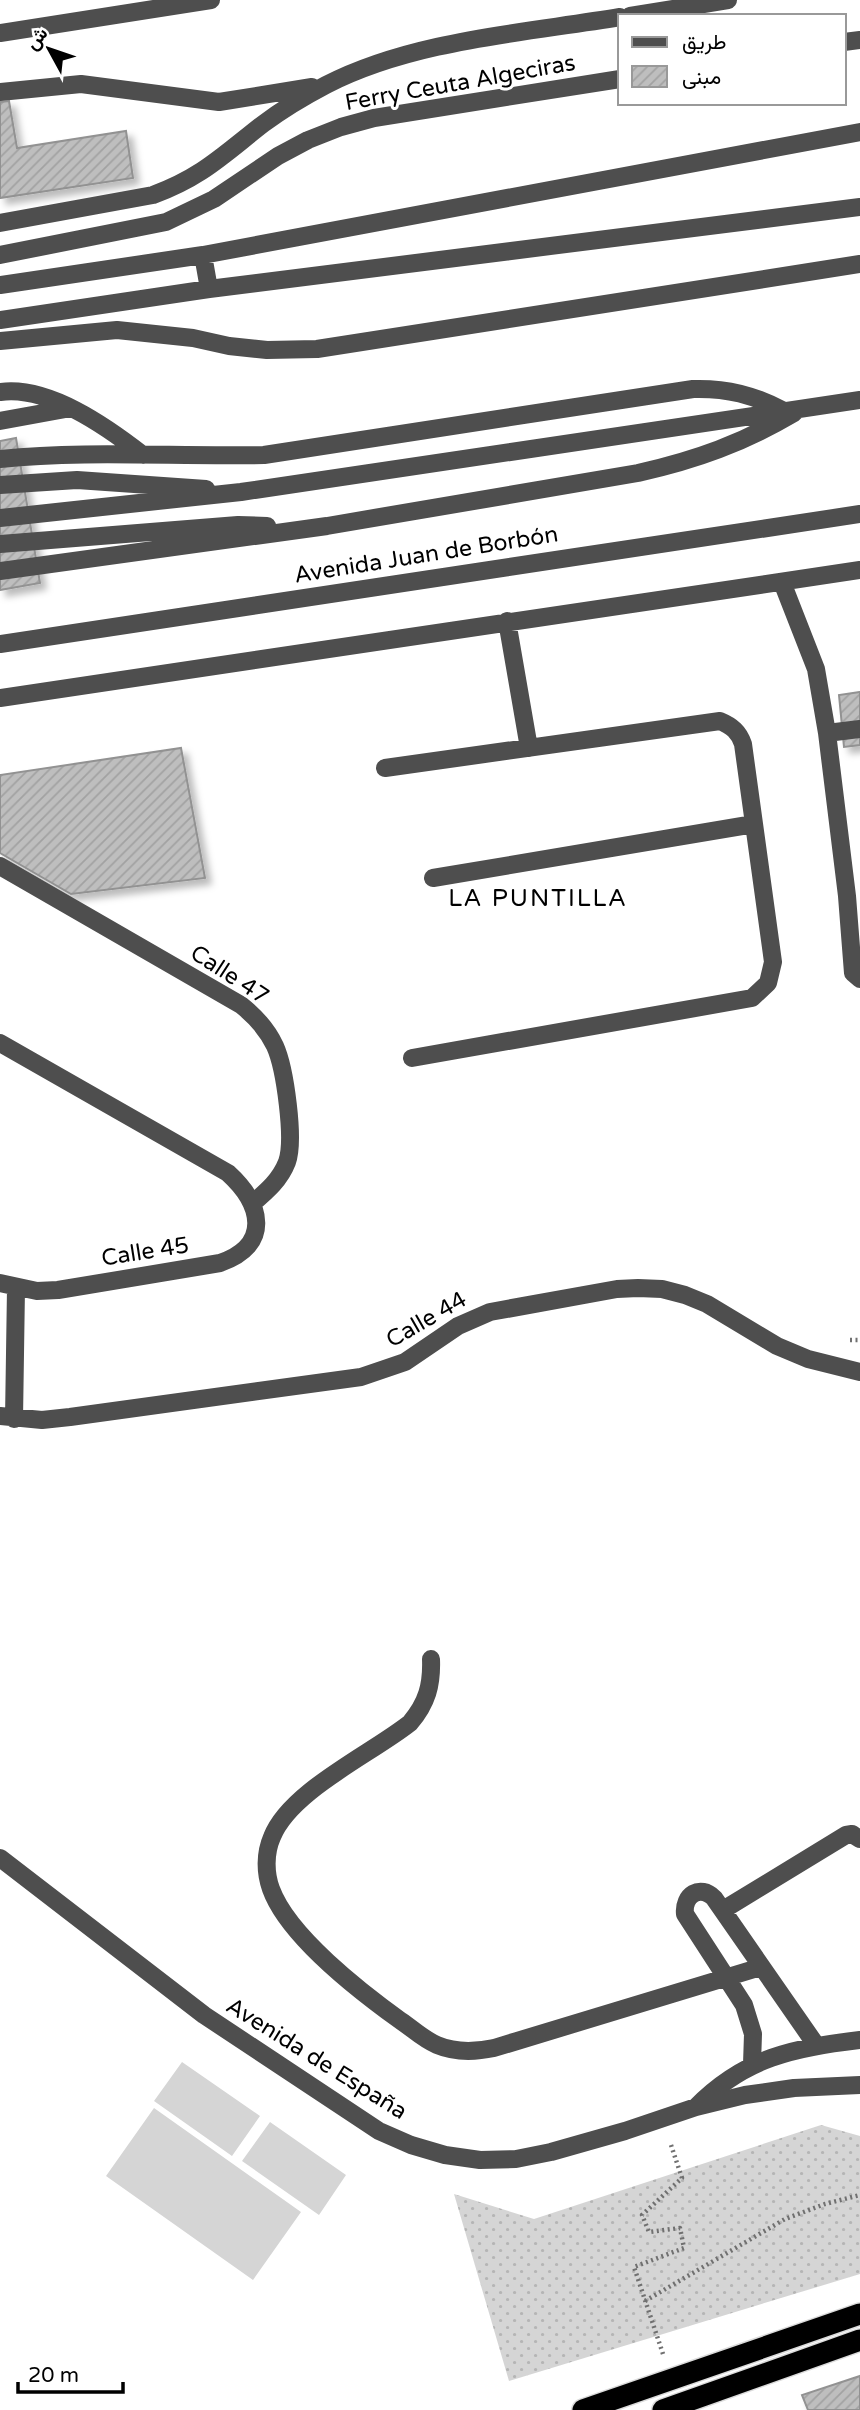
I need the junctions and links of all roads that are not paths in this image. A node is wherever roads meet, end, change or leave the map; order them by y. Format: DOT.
graph roads {
  1 [pos="211,0"];
  2 [pos="728,0"];
  3 [pos="642,14"];
  4 [pos="618,17"];
  5 [pos="0,33"];
  6 [pos="618,79"];
  7 [pos="327,84"];
  8 [pos="0,92"];
  9 [pos="860,132"];
  10 [pos="860,208"];
  11 [pos="0,223"];
  12 [pos="0,255"];
  13 [pos="203,255"];
  14 [pos="860,264"];
  15 [pos="0,285"];
  16 [pos="209,289"];
  17 [pos="0,320"];
  18 [pos="0,341"];
  19 [pos="0,392"];
  20 [pos="860,400"];
  21 [pos="71,408"];
  22 [pos="803,408"];
  23 [pos="784,411"];
  24 [pos="0,421"];
  25 [pos="143,455"];
  26 [pos="0,459"];
  27 [pos="0,485"];
  28 [pos="240,492"];
  29 [pos="860,514"];
  30 [pos="0,518"];
  31 [pos="327,526"];
  32 [pos="0,544"];
  33 [pos="860,570"];
  34 [pos="0,571"];
  35 [pos="782,582"];
  36 [pos="507,621"];
  37 [pos="0,644"];
  38 [pos="0,698"];
  39 [pos="860,729"];
  40 [pos="827,733"];
  41 [pos="529,748"];
  42 [pos="385,768"];
  43 [pos="754,824"];
  44 [pos="0,866"];
  45 [pos="433,878"];
  46 [pos="853,895"];
  47 [pos="860,979"];
  48 [pos="0,1043"];
  49 [pos="412,1058"];
  50 [pos="253,1203"];
  51 [pos="8,1286"];
  52 [pos="860,1373"];
  53 [pos="7,1417"];
  54 [pos="431,1659"];
  55 [pos="860,1839"];
  56 [pos="0,1858"];
  57 [pos="723,1910"];
  58 [pos="761,1967"];
  59 [pos="726,1978"];
  60 [pos="860,2040"];
  61 [pos="816,2045"];
  62 [pos="752,2064"];
  63 [pos="860,2085"];
  64 [pos="696,2107"];
  65 [pos="860,2314"];
  66 [pos="860,2340"];
  67 [pos="583,2410"];
  68 [pos="663,2410"];
  1 -- 5 [label="street"];
  2 -- 3 [label="street"];
  4 -- 7 [label="street"];
  6 -- 12 [label="street, Ferry Ceuta Algeciras"];
  7 -- 8 [label="street"];
  7 -- 11 [label="street"];
  9 -- 13 [label="street"];
  10 -- 16 [label="street"];
  13 -- 15 [label="street"];
  13 -- 16 [label="street"];
  14 -- 18 [label="street"];
  16 -- 17 [label="street"];
  19 -- 21 [label="street"];
  20 -- 22 [label="street"];
  21 -- 24 [label="street"];
  21 -- 25 [label="street"];
  22 -- 23 [label="street"];
  22 -- 31 [label="street"];
  23 -- 25 [label="street"];
  23 -- 28 [label="street"];
  25 -- 26 [label="street"];
  27 -- 28 [label="street"];
  28 -- 30 [label="street"];
  29 -- 37 [label="street, Avenida Juan de Borbón"];
  31 -- 32 [label="street"];
  31 -- 34 [label="street"];
  33 -- 35 [label="street"];
  35 -- 36 [label="street"];
  35 -- 40 [label="street"];
  36 -- 38 [label="street"];
  36 -- 41 [label="street"];
  39 -- 40 [label="street"];
  40 -- 46 [label="street"];
  41 -- 42 [label="street"];
  41 -- 43 [label="street"];
  43 -- 45 [label="street"];
  43 -- 49 [label="street"];
  44 -- 50 [label="street, Calle 47"];
  46 -- 47 [label="street"];
  48 -- 50 [label="street"];
  50 -- 51 [label="street, Calle 45"];
  51 -- 53 [label="street"];
  52 -- 53 [label="street, Calle 44"];
  54 -- 59 [label="street"];
  55 -- 57 [label="street"];
  56 -- 64 [label="street, Avenida de España"];
  57 -- 58 [label="street"];
  57 -- 59 [label="street"];
  58 -- 59 [label="street"];
  58 -- 61 [label="street"];
  59 -- 62 [label="street"];
  60 -- 61 [label="street"];
  61 -- 62 [label="street"];
  62 -- 64 [label="street"];
  63 -- 64 [label="street, Avenida de España"];
  65 -- 67 [label="highway"];
  66 -- 68 [label="highway"];
}
